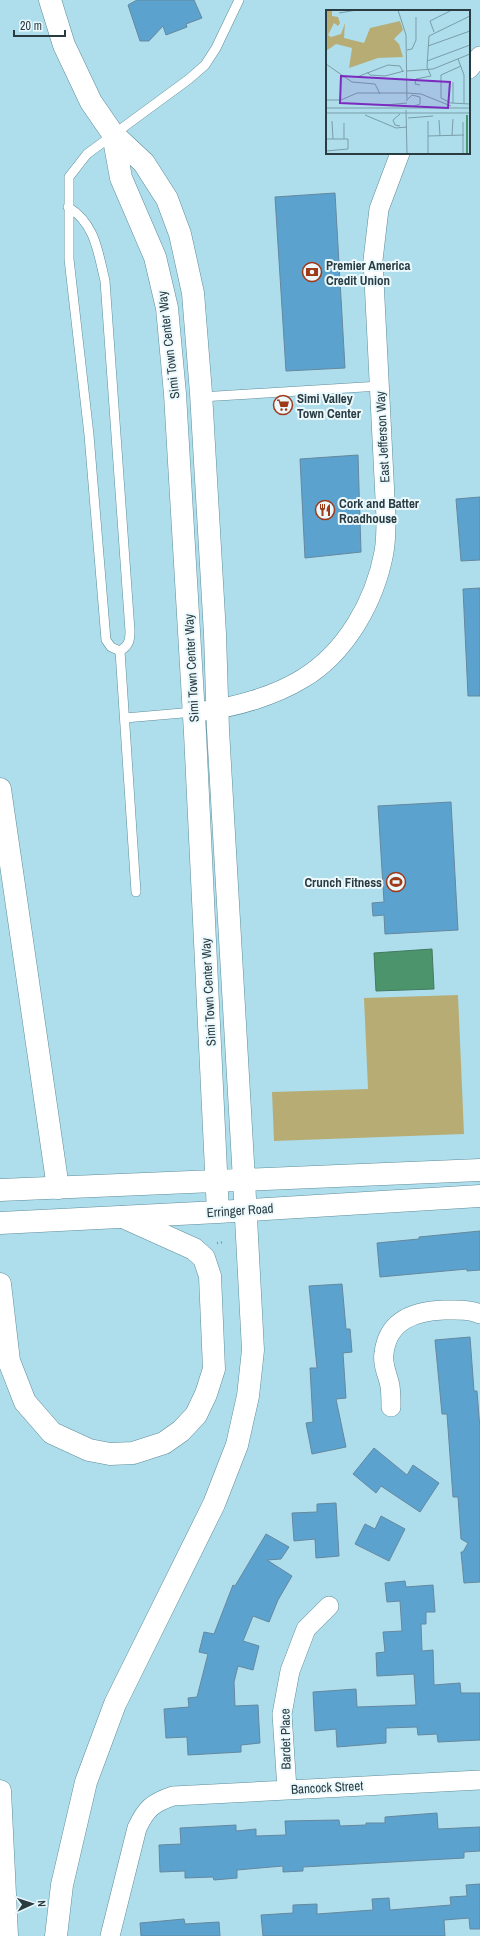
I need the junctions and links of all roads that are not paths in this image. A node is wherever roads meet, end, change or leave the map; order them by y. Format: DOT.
graph roads {
  1 [pos="50,0"];
  2 [pos="239,0"];
  3 [pos="480,56"];
  4 [pos="470,68"];
  5 [pos="113,134"];
  6 [pos="400,154"];
  7 [pos="68,208"];
  8 [pos="380,386"];
  9 [pos="201,397"];
  10 [pos="176,400"];
  11 [pos="120,651"];
  12 [pos="217,709"];
  13 [pos="194,712"];
  14 [pos="125,718"];
  15 [pos="0,789"];
  16 [pos="136,892"];
  17 [pos="480,1170"];
  18 [pos="244,1180"];
  19 [pos="216,1182"];
  20 [pos="58,1188"];
  21 [pos="0,1190"];
  22 [pos="480,1196"];
  23 [pos="246,1210"];
  24 [pos="218,1212"];
  25 [pos="122,1217"];
  26 [pos="0,1223"];
  27 [pos="0,1284"];
  28 [pos="474,1312"];
  29 [pos="391,1407"];
  30 [pos="329,1606"];
  31 [pos="480,1780"];
  32 [pos="286,1789"];
  33 [pos="0,1791"];
  34 [pos="7,1936"];
  35 [pos="56,1936"];
  36 [pos="110,1936"];
  1 -- 5 [label="main road, Simi Town Center Way"];
  2 -- 5 [label="lane"];
  3 -- 4 [label="street"];
  5 -- 7 [label="lane"];
  5 -- 9 [label="main road, Simi Town Center Way"];
  5 -- 10 [label="main road, Simi Town Center Way"];
  6 -- 8 [label="street, East Jefferson Way"];
  7 -- 11 [label="lane"];
  7 -- 11 [label="lane"];
  8 -- 9 [label="lane"];
  8 -- 12 [label="street, East Jefferson Way"];
  9 -- 10 [label="main road"];
  9 -- 12 [label="main road, Simi Town Center Way"];
  10 -- 13 [label="main road, Simi Town Center Way"];
  11 -- 14 [label="lane"];
  12 -- 13 [label="street, East Jefferson Way"];
  12 -- 18 [label="main road, Simi Town Center Way"];
  13 -- 14 [label="lane"];
  13 -- 19 [label="main road, Simi Town Center Way"];
  14 -- 16 [label="lane"];
  15 -- 20 [label="main road"];
  17 -- 18 [label="main road"];
  18 -- 19 [label="main road"];
  18 -- 23 [label="main road, Simi Town Center Way"];
  19 -- 20 [label="main road"];
  19 -- 24 [label="main road, Simi Town Center Way"];
  20 -- 21 [label="main road"];
  22 -- 23 [label="main road, Erringer Road"];
  23 -- 24 [label="main road, Erringer Road"];
  23 -- 35 [label="main road, Simi Town Center Way"];
  24 -- 25 [label="main road, Erringer Road"];
  25 -- 26 [label="main road, Erringer Road"];
  25 -- 27 [label="main road"];
  28 -- 29 [label="street"];
  30 -- 32 [label="street, Bardet Place"];
  31 -- 32 [label="street, Bancock Street"];
  32 -- 36 [label="street, Bancock Street"];
  33 -- 34 [label="main road"];
}
